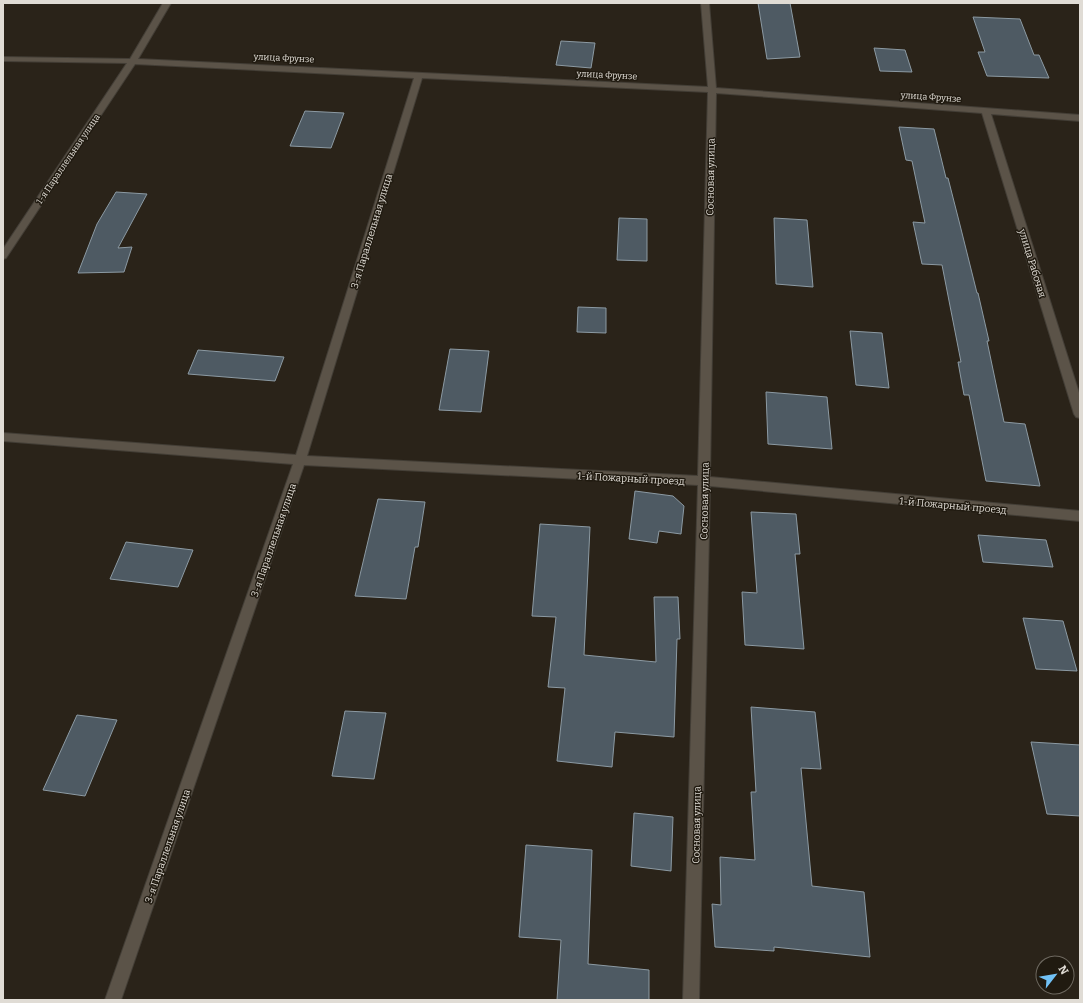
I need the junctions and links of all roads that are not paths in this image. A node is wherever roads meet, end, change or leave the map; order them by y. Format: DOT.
graph roads {
  1 [pos="167,3"];
  2 [pos="706,3"];
  3 [pos="3,59"];
  4 [pos="133,61"];
  5 [pos="419,75"];
  6 [pos="712,90"];
  7 [pos="986,111"];
  8 [pos="1080,118"];
  9 [pos="3,256"];
  10 [pos="1080,414"];
  11 [pos="3,437"];
  12 [pos="300,460"];
  13 [pos="704,482"];
  14 [pos="1080,516"];
  15 [pos="114,1000"];
  16 [pos="691,1000"];
  1 -- 4 [label="street, 1-я Параллельная улица"];
  2 -- 6 [label="street, Сосновая улица"];
  3 -- 4 [label="street, улица Фрунзе"];
  4 -- 5 [label="street, улица Фрунзе"];
  4 -- 9 [label="street, 1-я Параллельная улица"];
  5 -- 6 [label="street, улица Фрунзе"];
  5 -- 12 [label="street, 3-я Параллельная улица"];
  6 -- 7 [label="street, улица Фрунзе"];
  6 -- 13 [label="street, Сосновая улица"];
  7 -- 8 [label="street, улица Фрунзе"];
  7 -- 10 [label="street, улица Рабочая"];
  11 -- 12 [label="street, 1-й Пожарный проезд"];
  12 -- 13 [label="street, 1-й Пожарный проезд"];
  12 -- 15 [label="street, 3-я Параллельная улица"];
  13 -- 14 [label="street, 1-й Пожарный проезд"];
  13 -- 16 [label="street, Сосновая улица"];
}
